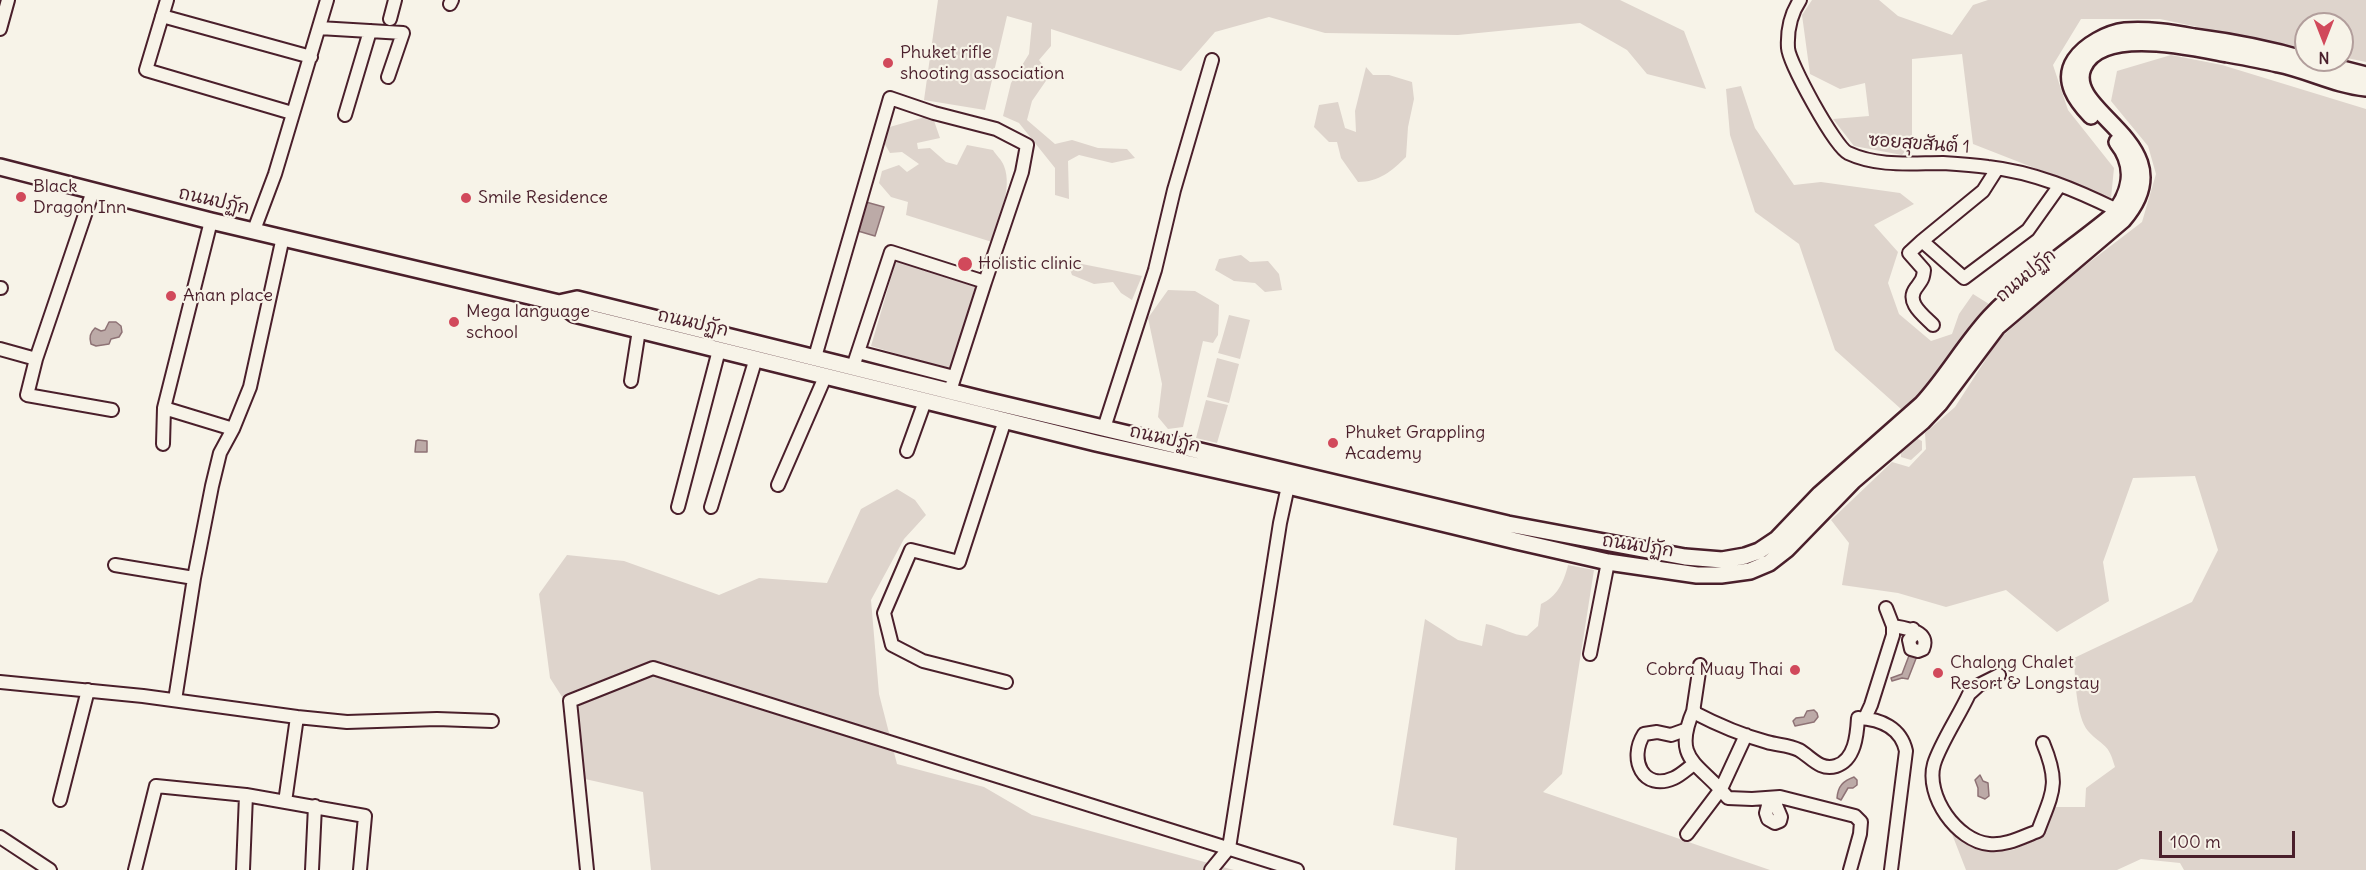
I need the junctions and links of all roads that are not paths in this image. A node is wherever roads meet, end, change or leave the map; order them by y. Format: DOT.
graph roads {
  1 [pos="8,0"];
  2 [pos="167,0"];
  3 [pos="325,0"];
  4 [pos="395,0"];
  5 [pos="1800,0"];
  6 [pos="162,16"];
  7 [pos="390,19"];
  8 [pos="319,28"];
  9 [pos="0,29"];
  10 [pos="370,31"];
  11 [pos="311,57"];
  12 [pos="2294,57"];
  13 [pos="1212,60"];
  14 [pos="388,77"];
  15 [pos="2366,88"];
  16 [pos="292,113"];
  17 [pos="345,115"];
  18 [pos="0,167"];
  19 [pos="1997,169"];
  20 [pos="2060,185"];
  21 [pos="93,191"];
  22 [pos="2118,210"];
  23 [pos="211,221"];
  24 [pos="254,230"];
  25 [pos="283,237"];
  26 [pos="1922,241"];
  27 [pos="985,282"];
  28 [pos="560,303"];
  29 [pos="1933,326"];
  30 [pos="639,330"];
  31 [pos="0,349"];
  32 [pos="719,350"];
  33 [pos="815,357"];
  34 [pos="756,358"];
  35 [pos="36,359"];
  36 [pos="855,360"];
  37 [pos="825,377"];
  38 [pos="631,381"];
  39 [pos="952,384"];
  40 [pos="925,401"];
  41 [pos="164,408"];
  42 [pos="112,410"];
  43 [pos="1005,420"];
  44 [pos="1104,428"];
  45 [pos="233,429"];
  46 [pos="163,444"];
  47 [pos="907,451"];
  48 [pos="778,485"];
  49 [pos="1288,486"];
  50 [pos="1318,486"];
  51 [pos="678,507"];
  52 [pos="711,507"];
  53 [pos="1745,556"];
  54 [pos="1608,562"];
  55 [pos="115,565"];
  56 [pos="1750,572"];
  57 [pos="194,578"];
  58 [pos="1886,608"];
  59 [pos="1893,626"];
  60 [pos="1913,629"];
  61 [pos="1590,654"];
  62 [pos="1701,665"];
  63 [pos="1999,675"];
  64 [pos="0,682"];
  65 [pos="1006,682"];
  66 [pos="88,690"];
  67 [pos="176,700"];
  68 [pos="1694,709"];
  69 [pos="297,717"];
  70 [pos="1865,718"];
  71 [pos="492,721"];
  72 [pos="1685,730"];
  73 [pos="1746,735"];
  74 [pos="2043,743"];
  75 [pos="1694,764"];
  76 [pos="1721,789"];
  77 [pos="246,795"];
  78 [pos="60,800"];
  79 [pos="285,802"];
  80 [pos="315,806"];
  81 [pos="1687,834"];
  82 [pos="0,837"];
  83 [pos="1229,848"];
  84 [pos="48,869"];
  85 [pos="135,870"];
  86 [pos="243,870"];
  87 [pos="312,870"];
  88 [pos="360,870"];
  89 [pos="587,870"];
  90 [pos="1211,870"];
  91 [pos="1297,870"];
  92 [pos="1850,870"];
  93 [pos="1891,870"];
  1 -- 9 [label="street"];
  2 -- 6 [label="street"];
  3 -- 8 [label="street"];
  4 -- 7 [label="street"];
  5 -- 19 [label="street, ซอยสุขสันต์ 1"];
  6 -- 11 [label="street"];
  6 -- 16 [label="street"];
  8 -- 10 [label="street"];
  8 -- 11 [label="street"];
  10 -- 14 [label="street"];
  10 -- 17 [label="street"];
  11 -- 16 [label="street"];
  12 -- 22 [label="main road, ถนนปฏัก"];
  13 -- 44 [label="street"];
  15 -- 56 [label="main road, ถนนปฏัก"];
  16 -- 24 [label="street"];
  18 -- 21 [label="main road, ถนนปฏัก"];
  19 -- 20 [label="street, ซอยสุขสันต์ 1"];
  19 -- 26 [label="street"];
  20 -- 22 [label="street, ซอยสุขสันต์ 1"];
  20 -- 26 [label="street"];
  21 -- 23 [label="main road, ถนนปฏัก"];
  21 -- 35 [label="street"];
  22 -- 53 [label="main road, ถนนปฏัก"];
  23 -- 24 [label="main road, ถนนปฏัก"];
  23 -- 41 [label="street"];
  24 -- 25 [label="main road, ถนนปฏัก"];
  25 -- 28 [label="main road, ถนนปฏัก"];
  25 -- 45 [label="street"];
  26 -- 29 [label="street"];
  27 -- 33 [label="street"];
  27 -- 36 [label="street"];
  27 -- 39 [label="street"];
  28 -- 30 [label="main road, ถนนปฏัก"];
  28 -- 33 [label="main road, ถนนปฏัก"];
  30 -- 32 [label="main road, ถนนปฏัก"];
  30 -- 38 [label="street"];
  31 -- 35 [label="street"];
  32 -- 34 [label="main road, ถนนปฏัก"];
  32 -- 51 [label="street"];
  33 -- 36 [label="main road, ถนนปฏัก"];
  34 -- 37 [label="main road, ถนนปฏัก"];
  34 -- 52 [label="street"];
  35 -- 42 [label="street"];
  36 -- 39 [label="main road, ถนนปฏัก"];
  37 -- 40 [label="main road, ถนนปฏัก"];
  37 -- 48 [label="street"];
  39 -- 44 [label="main road, ถนนปฏัก"];
  40 -- 43 [label="main road, ถนนปฏัก"];
  40 -- 47 [label="street"];
  41 -- 45 [label="street"];
  41 -- 46 [label="street"];
  43 -- 49 [label="main road, ถนนปฏัก"];
  43 -- 65 [label="street"];
  44 -- 50 [label="main road, ถนนปฏัก"];
  45 -- 57 [label="street"];
  49 -- 50 [label="main road, ถนนปฏัก"];
  49 -- 83 [label="street"];
  50 -- 53 [label="main road, ถนนปฏัก"];
  50 -- 54 [label="main road, ถนนปฏัก"];
  53 -- 56 [label="main road"];
  54 -- 56 [label="main road, ถนนปฏัก"];
  54 -- 61 [label="street"];
  55 -- 57 [label="street"];
  57 -- 67 [label="street"];
  58 -- 59 [label="street"];
  59 -- 60 [label="street"];
  59 -- 70 [label="street"];
  62 -- 68 [label="street"];
  63 -- 74 [label="street"];
  64 -- 66 [label="street"];
  66 -- 67 [label="street"];
  66 -- 78 [label="street"];
  67 -- 69 [label="street"];
  68 -- 72 [label="street"];
  68 -- 73 [label="street"];
  69 -- 71 [label="street"];
  69 -- 79 [label="street"];
  70 -- 73 [label="street"];
  70 -- 93 [label="street"];
  72 -- 75 [label="street"];
  72 -- 75 [label="street"];
  73 -- 76 [label="street"];
  75 -- 76 [label="street"];
  76 -- 81 [label="street"];
  76 -- 92 [label="street"];
  77 -- 79 [label="street"];
  77 -- 85 [label="street"];
  77 -- 86 [label="street"];
  79 -- 80 [label="street"];
  80 -- 87 [label="street"];
  80 -- 88 [label="street"];
  82 -- 84 [label="street"];
  83 -- 89 [label="street"];
  83 -- 90 [label="street"];
  83 -- 91 [label="street"];
}
